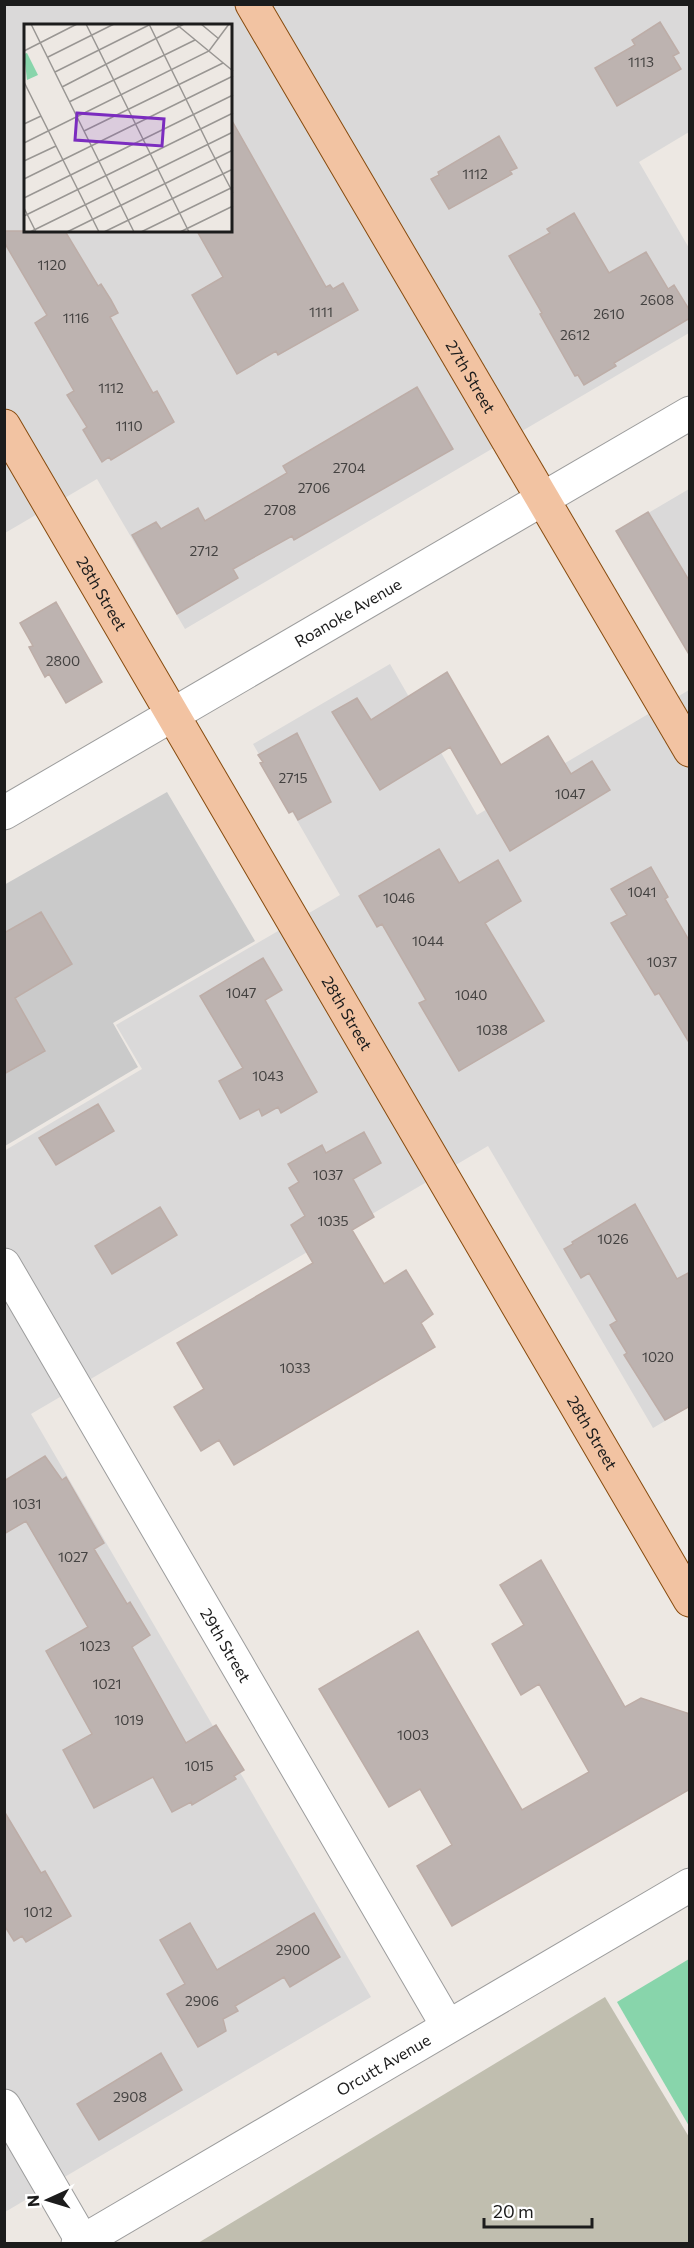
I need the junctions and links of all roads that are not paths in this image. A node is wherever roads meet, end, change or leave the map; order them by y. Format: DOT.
graph roads {
  1 [pos="252,4"];
  2 [pos="690,413"];
  3 [pos="4,426"];
  4 [pos="543,501"];
  5 [pos="173,714"];
  6 [pos="690,750"];
  7 [pos="4,813"];
  8 [pos="4,1265"];
  9 [pos="690,1600"];
  10 [pos="690,1885"];
  11 [pos="447,2025"];
  12 [pos="4,2106"];
  13 [pos="81,2243"];
  1 -- 4 [label="main road, 27th Street"];
  2 -- 4 [label="street, Roanoke Avenue"];
  3 -- 5 [label="main road, 28th Street"];
  4 -- 5 [label="street, Roanoke Avenue"];
  4 -- 6 [label="main road, 27th Street"];
  5 -- 7 [label="street, Roanoke Avenue"];
  5 -- 9 [label="main road, 28th Street"];
  8 -- 11 [label="street, 29th Street"];
  10 -- 11 [label="street, Orcutt Avenue"];
  11 -- 13 [label="street, Orcutt Avenue"];
  12 -- 13 [label="street"];
}
